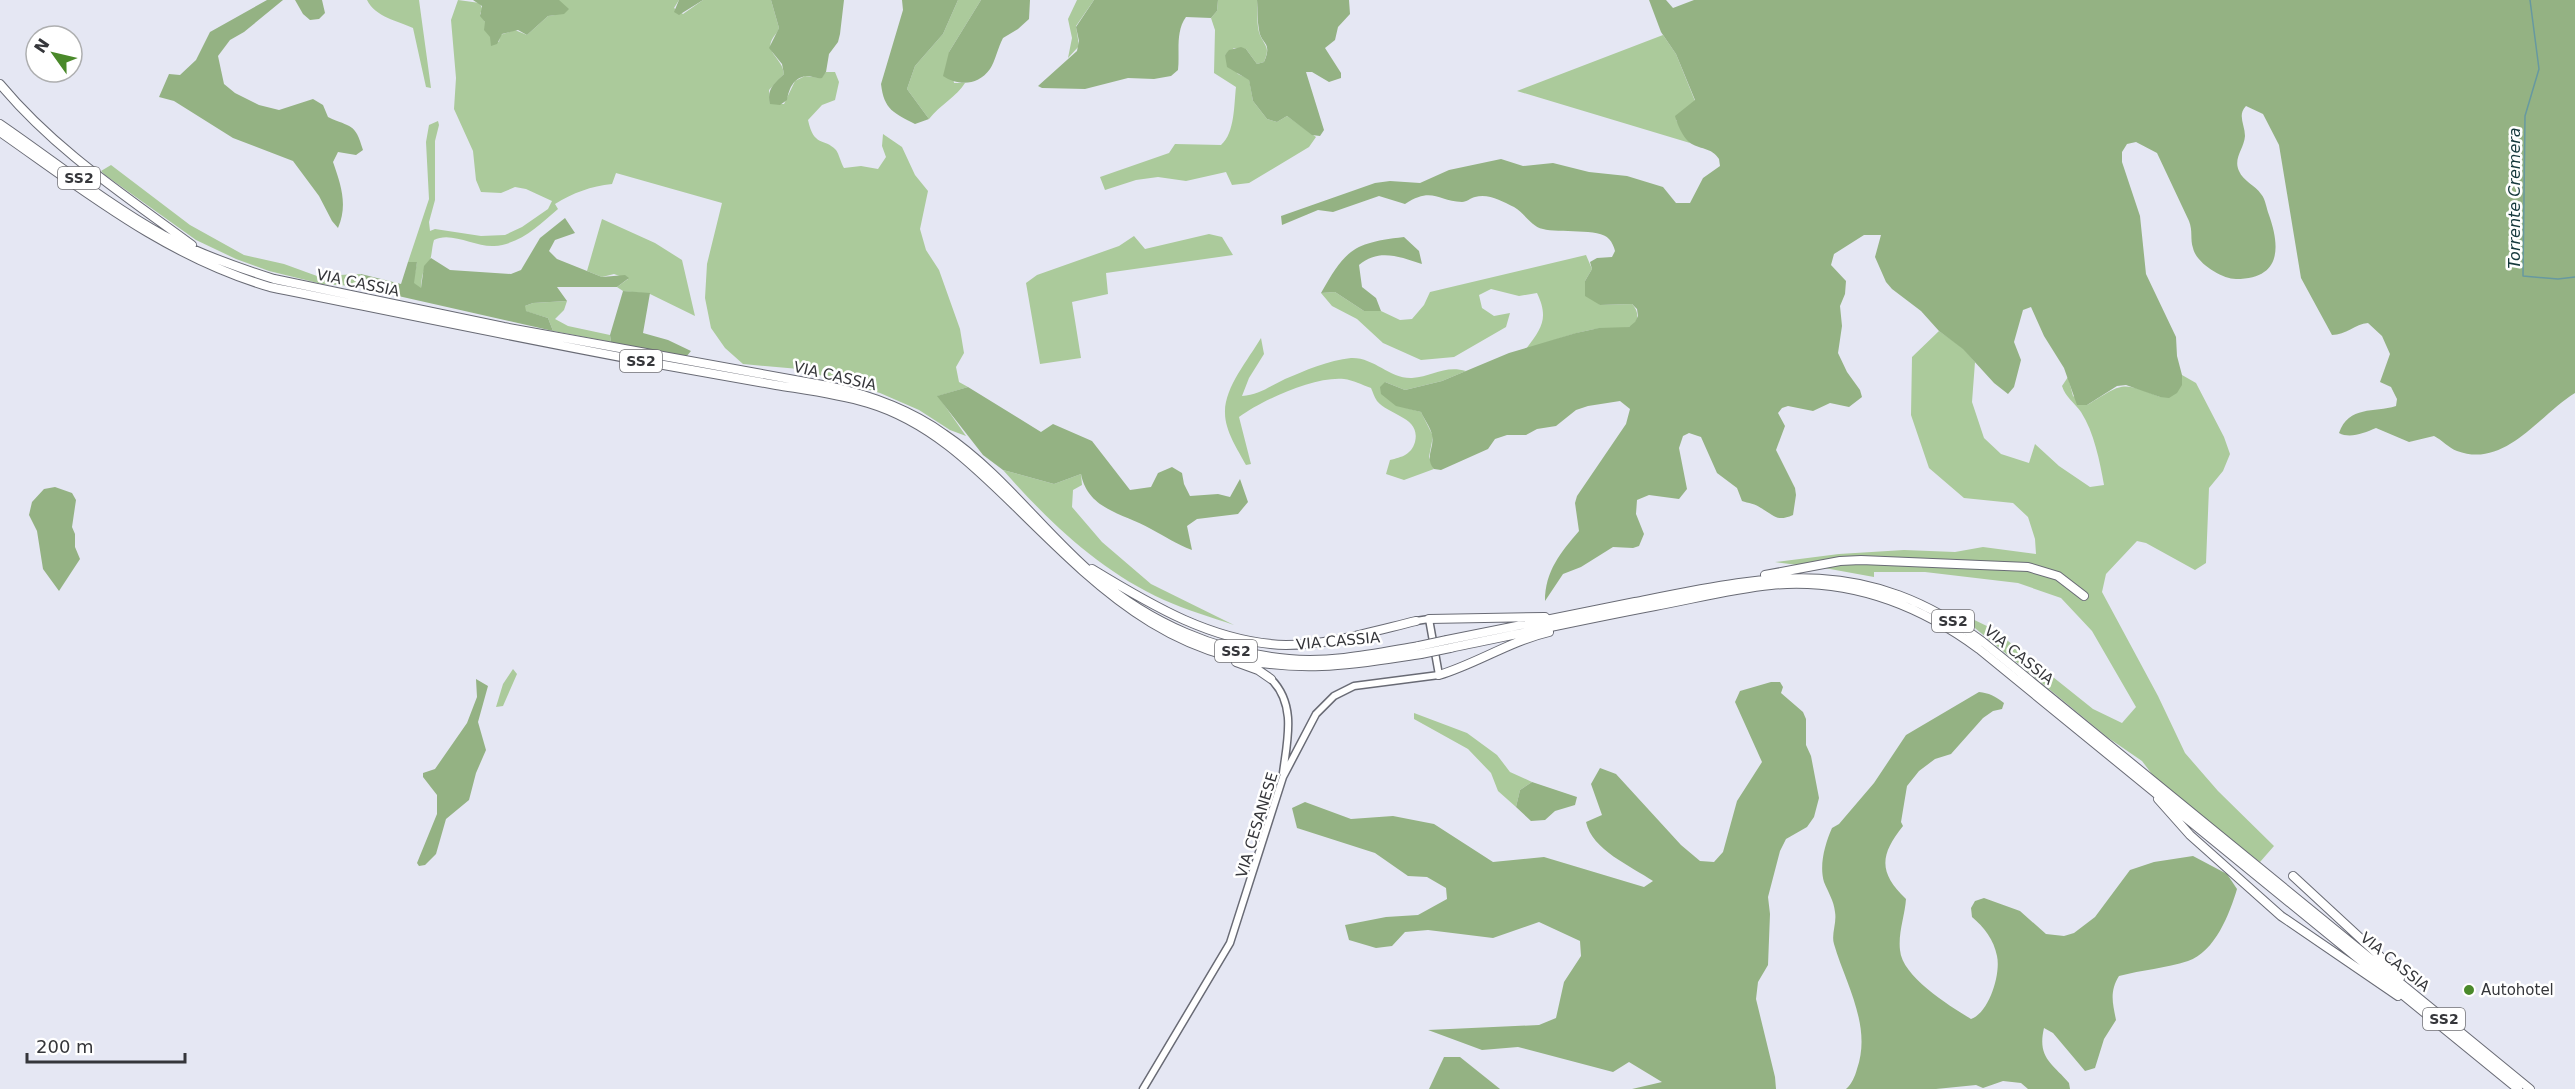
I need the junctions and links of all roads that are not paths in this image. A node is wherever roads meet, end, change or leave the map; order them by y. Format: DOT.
graph roads {
  1 [pos="0,84"];
  2 [pos="0,124"];
  3 [pos="0,132"];
  4 [pos="0,139"];
  5 [pos="34,155"];
  6 [pos="206,255"];
  7 [pos="1077,559"];
  8 [pos="1739,583"];
  9 [pos="2084,596"];
  10 [pos="1568,616"];
  11 [pos="1429,619"];
  12 [pos="1587,619"];
  13 [pos="1416,621"];
  14 [pos="1448,644"];
  15 [pos="1201,649"];
  16 [pos="1420,650"];
  17 [pos="1438,675"];
  18 [pos="1271,680"];
  19 [pos="1283,777"];
  20 [pos="2146,786"];
  21 [pos="2293,876"];
  22 [pos="2415,995"];
  23 [pos="2423,1011"];
  24 [pos="1143,1089"];
  25 [pos="2518,1089"];
  26 [pos="2530,1089"];
  1 -- 6 [label="highway"];
  2 -- 6 [label="highway, VIA CASSIA / SS2"];
  3 -- 5 [label="highway, VIA CASSIA / SS2"];
  4 -- 5 [label="highway"];
  5 -- 15 [label="highway, VIA CASSIA / SS2"];
  6 -- 7 [label="highway, VIA CASSIA / SS2"];
  7 -- 13 [label="highway"];
  7 -- 16 [label="highway, VIA CASSIA / SS2"];
  8 -- 9 [label="highway"];
  8 -- 10 [label="highway, VIA CASSIA / SS2"];
  8 -- 22 [label="highway, VIA CASSIA / SS2"];
  10 -- 11 [label="highway"];
  10 -- 14 [label="highway, VIA CASSIA / SS2"];
  11 -- 13 [label="street"];
  11 -- 17 [label="street"];
  12 -- 14 [label="highway, VIA CASSIA / SS2"];
  12 -- 17 [label="highway"];
  12 -- 20 [label="highway, VIA CASSIA / SS2"];
  14 -- 16 [label="highway, VIA CASSIA / SS2, bridge"];
  15 -- 16 [label="highway, VIA CASSIA / SS2"];
  15 -- 18 [label="highway"];
  17 -- 19 [label="street, VIA CESANESE"];
  18 -- 19 [label="street"];
  19 -- 24 [label="street, VIA CESANESE"];
  20 -- 23 [label="highway, VIA CASSIA / SS2"];
  20 -- 23 [label="highway"];
  21 -- 22 [label="highway"];
  22 -- 26 [label="highway, VIA CASSIA / SS2"];
  23 -- 25 [label="highway, VIA CASSIA / SS2"];
}
